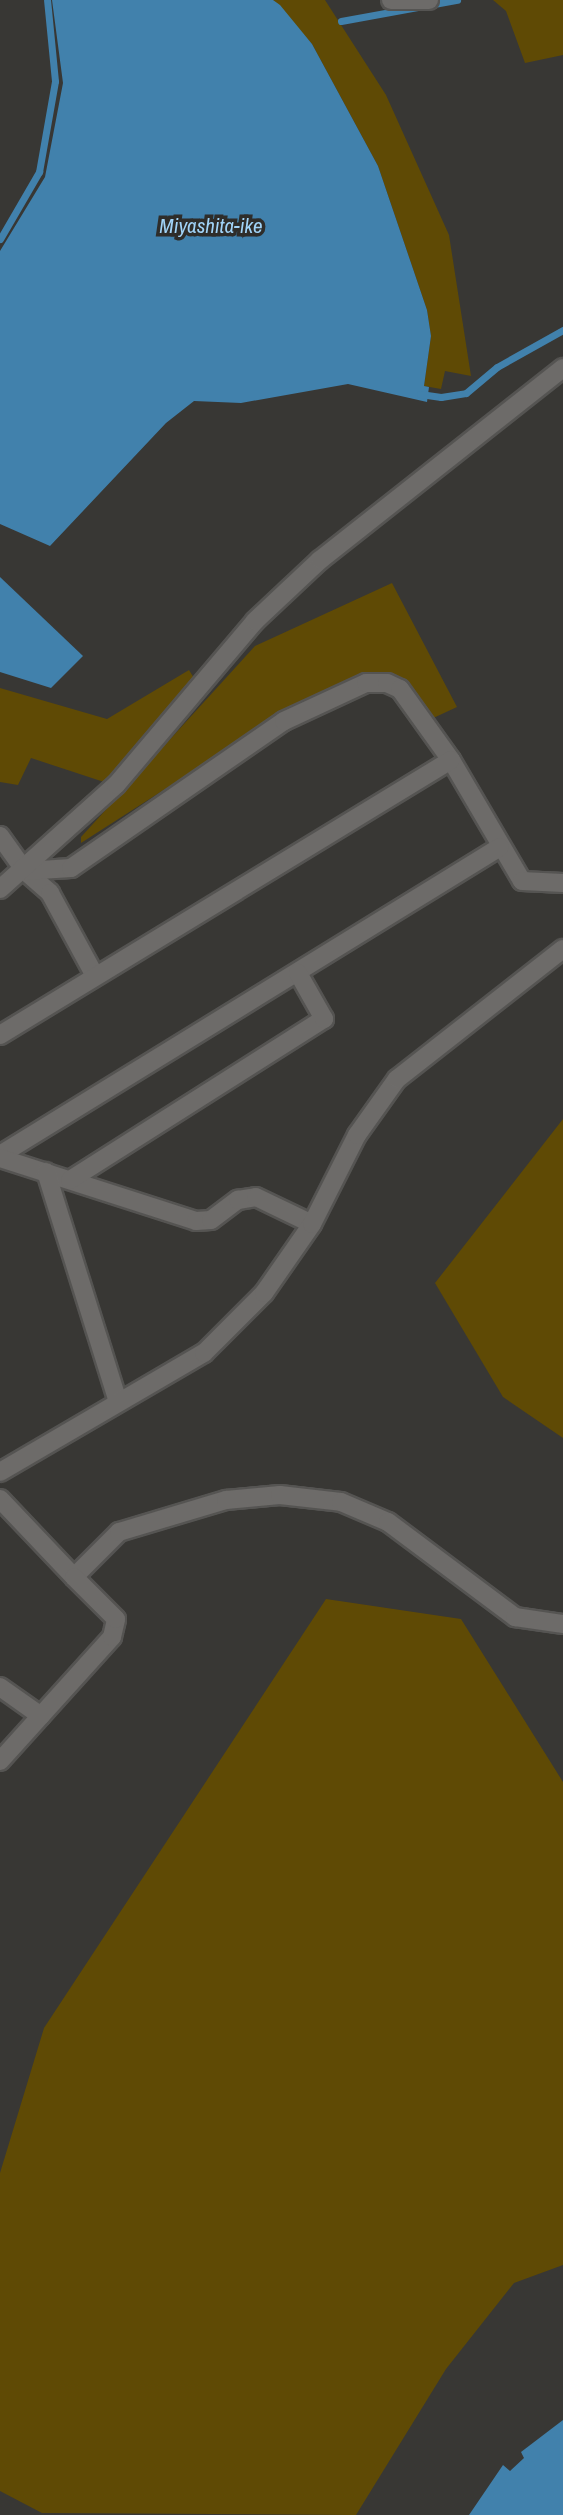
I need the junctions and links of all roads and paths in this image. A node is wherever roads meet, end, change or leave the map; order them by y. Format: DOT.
graph roads {
  1 [pos="391,0"];
  2 [pos="429,0"];
  3 [pos="563,368"];
  4 [pos="451,760"];
  5 [pos="0,836"];
  6 [pos="500,847"];
  7 [pos="25,871"];
  8 [pos="563,884"];
  9 [pos="0,889"];
  10 [pos="563,949"];
  11 [pos="298,973"];
  12 [pos="95,976"];
  13 [pos="0,1035"];
  14 [pos="0,1156"];
  15 [pos="46,1172"];
  16 [pos="70,1180"];
  17 [pos="312,1224"];
  18 [pos="118,1402"];
  19 [pos="0,1472"];
  20 [pos="0,1499"];
  21 [pos="74,1577"];
  22 [pos="563,1624"];
  23 [pos="0,1687"];
  24 [pos="41,1716"];
  25 [pos="0,1761"];
  1 -- 2 [label="street"];
  3 -- 7 [label="street"];
  4 -- 6 [label="street"];
  4 -- 7 [label="street"];
  4 -- 12 [label="street"];
  5 -- 7 [label="street"];
  6 -- 8 [label="street"];
  6 -- 11 [label="street"];
  7 -- 9 [label="street"];
  7 -- 12 [label="street"];
  10 -- 17 [label="street"];
  11 -- 14 [label="street"];
  11 -- 16 [label="street"];
  12 -- 13 [label="street"];
  14 -- 15 [label="street"];
  15 -- 16 [label="street"];
  15 -- 18 [label="street"];
  16 -- 17 [label="street"];
  17 -- 18 [label="street"];
  18 -- 19 [label="street"];
  20 -- 21 [label="street"];
  21 -- 22 [label="street"];
  21 -- 24 [label="street"];
  23 -- 24 [label="street"];
  24 -- 25 [label="street"];
}
